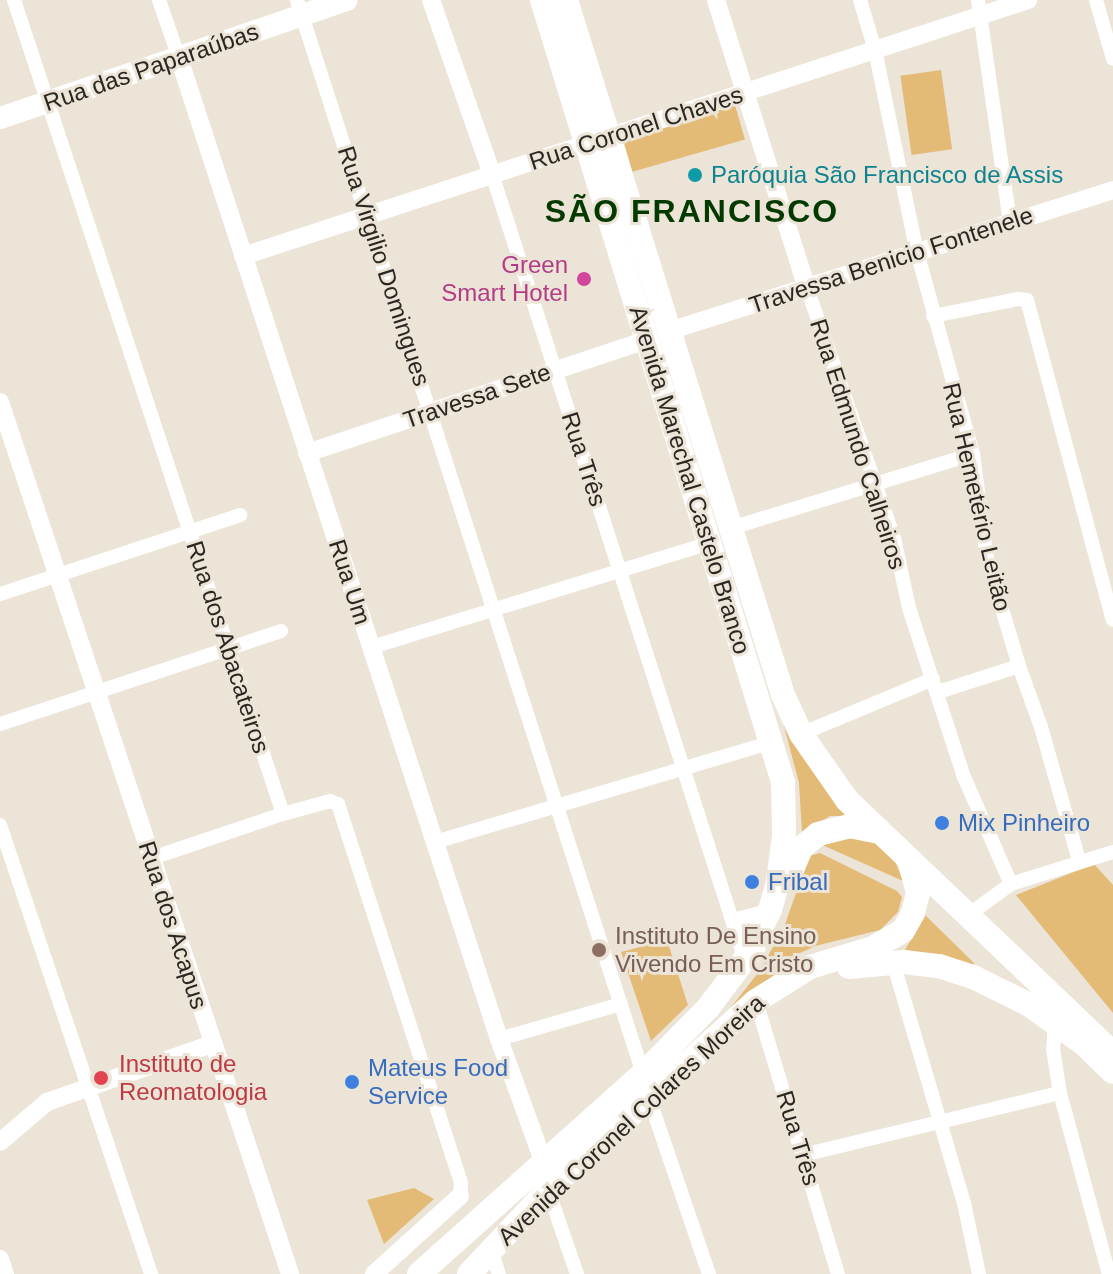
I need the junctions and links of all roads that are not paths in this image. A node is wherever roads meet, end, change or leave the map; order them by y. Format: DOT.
graph roads {
  1 [pos="14,0"];
  2 [pos="159,0"];
  3 [pos="346,0"];
  4 [pos="431,0"];
  5 [pos="542,0"];
  6 [pos="566,0"];
  7 [pos="716,0"];
  8 [pos="860,0"];
  9 [pos="1028,0"];
  10 [pos="1096,0"];
  11 [pos="980,7"];
  12 [pos="300,8"];
  13 [pos="875,50"];
  14 [pos="179,58"];
  15 [pos="1113,59"];
  16 [pos="747,93"];
  17 [pos="48,102"];
  18 [pos="0,118"];
  19 [pos="597,140"];
  20 [pos="492,174"];
  21 [pos="1113,190"];
  22 [pos="367,215"];
  23 [pos="1010,222"];
  24 [pos="917,252"];
  25 [pos="243,256"];
  26 [pos="807,288"];
  27 [pos="933,316"];
  28 [pos="669,331"];
  29 [pos="646,340"];
  30 [pos="556,370"];
  31 [pos="0,402"];
  32 [pos="431,412"];
  33 [pos="307,453"];
  34 [pos="973,454"];
  35 [pos="875,481"];
  36 [pos="240,515"];
  37 [pos="731,528"];
  38 [pos="191,531"];
  39 [pos="710,543"];
  40 [pos="620,571"];
  41 [pos="57,575"];
  42 [pos="0,594"];
  43 [pos="493,610"];
  44 [pos="1113,620"];
  45 [pos="281,631"];
  46 [pos="372,647"];
  47 [pos="228,649"];
  48 [pos="1019,666"];
  49 [pos="935,686"];
  50 [pos="97,692"];
  51 [pos="0,724"];
  52 [pos="801,734"];
  53 [pos="772,742"];
  54 [pos="685,768"];
  55 [pos="557,806"];
  56 [pos="283,814"];
  57 [pos="0,825"];
  58 [pos="880,832"];
  59 [pos="435,842"];
  60 [pos="152,858"];
  61 [pos="908,858"];
  62 [pos="1110,858"];
  63 [pos="1079,860"];
  64 [pos="1011,884"];
  65 [pos="770,910"];
  66 [pos="968,915"];
  67 [pos="733,920"];
  68 [pos="745,960"];
  69 [pos="893,962"];
  70 [pos="763,996"];
  71 [pos="621,1004"];
  72 [pos="1055,1023"];
  73 [pos="499,1039"];
  74 [pos="212,1044"];
  75 [pos="1113,1053"];
  76 [pos="1113,1072"];
  77 [pos="643,1074"];
  78 [pos="87,1086"];
  79 [pos="1060,1093"];
  80 [pos="649,1098"];
  81 [pos="939,1120"];
  82 [pos="0,1142"];
  83 [pos="803,1155"];
  84 [pos="544,1163"];
  85 [pos="548,1190"];
  86 [pos="460,1196"];
  87 [pos="495,1207"];
  88 [pos="469,1231"];
  89 [pos="491,1250"];
  90 [pos="0,1259"];
  91 [pos="5,1274"];
  92 [pos="151,1274"];
  93 [pos="290,1274"];
  94 [pos="374,1274"];
  95 [pos="419,1274"];
  96 [pos="469,1274"];
  97 [pos="499,1274"];
  98 [pos="577,1274"];
  99 [pos="709,1274"];
  100 [pos="838,1274"];
  101 [pos="979,1274"];
  102 [pos="1109,1274"];
  1 -- 17 [label="street, Rua dos Abacateiros"];
  2 -- 14 [label="street, Rua Um"];
  3 -- 12 [label="main road, Rua das Paparaúbas"];
  4 -- 20 [label="street, Rua Três"];
  5 -- 19 [label="main road, Avenida Marechal Castelo Branco"];
  6 -- 19 [label="main road, Avenida Marechal Castelo Branco"];
  7 -- 16 [label="street, Rua Edmundo Calheiros"];
  8 -- 13 [label="street, Rua Hemetério Leitão"];
  9 -- 11 [label="street, Rua Coronel Chaves"];
  10 -- 15 [label="street"];
  11 -- 13 [label="street, Rua Coronel Chaves"];
  11 -- 23 [label="street"];
  12 -- 14 [label="main road, Rua das Paparaúbas"];
  12 -- 22 [label="street, Rua Virgilio Domingues"];
  13 -- 16 [label="street, Rua Coronel Chaves"];
  13 -- 24 [label="street, Rua Hemetério Leitão"];
  14 -- 17 [label="main road, Rua das Paparaúbas"];
  14 -- 25 [label="street, Rua Um"];
  16 -- 19 [label="street, Rua Coronel Chaves"];
  16 -- 26 [label="street, Rua Edmundo Calheiros"];
  17 -- 18 [label="main road, Rua das Paparaúbas"];
  17 -- 38 [label="street, Rua dos Abacateiros"];
  19 -- 20 [label="street, Rua Coronel Chaves"];
  19 -- 28 [label="main road, Avenida Marechal Castelo Branco"];
  19 -- 29 [label="main road, Avenida Marechal Castelo Branco"];
  20 -- 22 [label="street, Rua Coronel Chaves"];
  20 -- 30 [label="street, Rua Três"];
  21 -- 23 [label="street, Travessa Benicio Fontenele"];
  22 -- 25 [label="street, Rua Coronel Chaves"];
  22 -- 32 [label="street, Rua Virgilio Domingues"];
  23 -- 24 [label="street, Travessa Benicio Fontenele"];
  24 -- 26 [label="street, Travessa Benicio Fontenele"];
  24 -- 27 [label="street, Rua Hemetério Leitão"];
  25 -- 33 [label="street, Rua Um"];
  26 -- 28 [label="street, Travessa Benicio Fontenele"];
  26 -- 35 [label="street, Rua Edmundo Calheiros"];
  27 -- 34 [label="street, Rua Hemetério Leitão"];
  27 -- 44 [label="street"];
  28 -- 37 [label="main road, Avenida Marechal Castelo Branco"];
  29 -- 30 [label="street, Travessa Sete"];
  29 -- 39 [label="main road, Avenida Marechal Castelo Branco"];
  30 -- 32 [label="street, Travessa Sete"];
  30 -- 40 [label="street, Rua Três"];
  31 -- 41 [label="street, Rua dos Acapus"];
  32 -- 33 [label="street, Travessa Sete"];
  32 -- 43 [label="street, Rua Virgilio Domingues"];
  33 -- 46 [label="street, Rua Um"];
  34 -- 35 [label="street"];
  34 -- 48 [label="street, Rua Hemetério Leitão"];
  35 -- 37 [label="street"];
  35 -- 49 [label="street, Rua Edmundo Calheiros"];
  36 -- 38 [label="street"];
  37 -- 52 [label="main road, Avenida Marechal Castelo Branco"];
  38 -- 41 [label="street"];
  38 -- 47 [label="street, Rua dos Abacateiros"];
  39 -- 40 [label="street"];
  39 -- 53 [label="main road, Avenida Marechal Castelo Branco"];
  40 -- 43 [label="street"];
  40 -- 54 [label="street, Rua Três"];
  41 -- 42 [label="street"];
  41 -- 50 [label="street, Rua dos Acapus"];
  43 -- 46 [label="street"];
  43 -- 55 [label="street, Rua Virgilio Domingues"];
  45 -- 47 [label="street"];
  46 -- 59 [label="street, Rua Um"];
  47 -- 50 [label="street"];
  47 -- 56 [label="street, Rua dos Abacateiros"];
  48 -- 49 [label="street"];
  48 -- 63 [label="street, Rua Hemetério Leitão"];
  49 -- 52 [label="street"];
  49 -- 64 [label="street, Rua Edmundo Calheiros"];
  50 -- 51 [label="street"];
  50 -- 60 [label="street, Rua dos Acapus"];
  52 -- 58 [label="main road, Avenida Marechal Castelo Branco"];
  53 -- 54 [label="street"];
  53 -- 65 [label="main road, Avenida Marechal Castelo Branco"];
  54 -- 55 [label="street"];
  54 -- 67 [label="street, Rua Três"];
  55 -- 59 [label="street"];
  55 -- 71 [label="street, Rua Virgilio Domingues"];
  56 -- 60 [label="street"];
  56 -- 86 [label="street"];
  57 -- 78 [label="street"];
  58 -- 61 [label="main road, Avenida Marechal Castelo Branco"];
  58 -- 68 [label="main road, Avenida Coronel Colares Moreira"];
  59 -- 73 [label="street, Rua Um"];
  60 -- 74 [label="street, Rua dos Acapus"];
  61 -- 66 [label="main road, Avenida Marechal Castelo Branco"];
  61 -- 70 [label="main road, Avenida Coronel Colares Moreira"];
  62 -- 63 [label="street"];
  63 -- 64 [label="street"];
  64 -- 66 [label="street"];
  65 -- 67 [label="street"];
  65 -- 68 [label="main road, Avenida Marechal Castelo Branco"];
  66 -- 75 [label="main road, Avenida Marechal Castelo Branco"];
  67 -- 68 [label="street, Rua Três"];
  68 -- 77 [label="main road, Avenida Coronel Colares Moreira"];
  69 -- 70 [label="main road"];
  69 -- 72 [label="main road"];
  69 -- 81 [label="street"];
  70 -- 80 [label="main road, Avenida Coronel Colares Moreira"];
  70 -- 83 [label="street, Rua Três"];
  71 -- 73 [label="street"];
  71 -- 77 [label="street, Rua Virgilio Domingues"];
  72 -- 76 [label="main road"];
  72 -- 79 [label="street"];
  73 -- 84 [label="street, Rua Um"];
  74 -- 78 [label="street"];
  74 -- 93 [label="street, Rua dos Acapus"];
  77 -- 84 [label="main road, Avenida Coronel Colares Moreira"];
  78 -- 82 [label="street"];
  78 -- 92 [label="street"];
  79 -- 81 [label="street"];
  79 -- 102 [label="street"];
  80 -- 85 [label="main road, Avenida Coronel Colares Moreira"];
  80 -- 99 [label="street"];
  81 -- 83 [label="street"];
  81 -- 101 [label="street"];
  83 -- 100 [label="street, Rua Três"];
  84 -- 87 [label="main road, Avenida Coronel Colares Moreira"];
  85 -- 89 [label="main road, Avenida Coronel Colares Moreira"];
  85 -- 98 [label="street"];
  86 -- 87 [label="street"];
  86 -- 88 [label="street"];
  86 -- 94 [label="street"];
  87 -- 88 [label="main road, Avenida Coronel Colares Moreira"];
  88 -- 95 [label="main road, Avenida Coronel Colares Moreira"];
  89 -- 96 [label="main road, Avenida Coronel Colares Moreira"];
  89 -- 97 [label="street"];
  90 -- 91 [label="street"];
}
